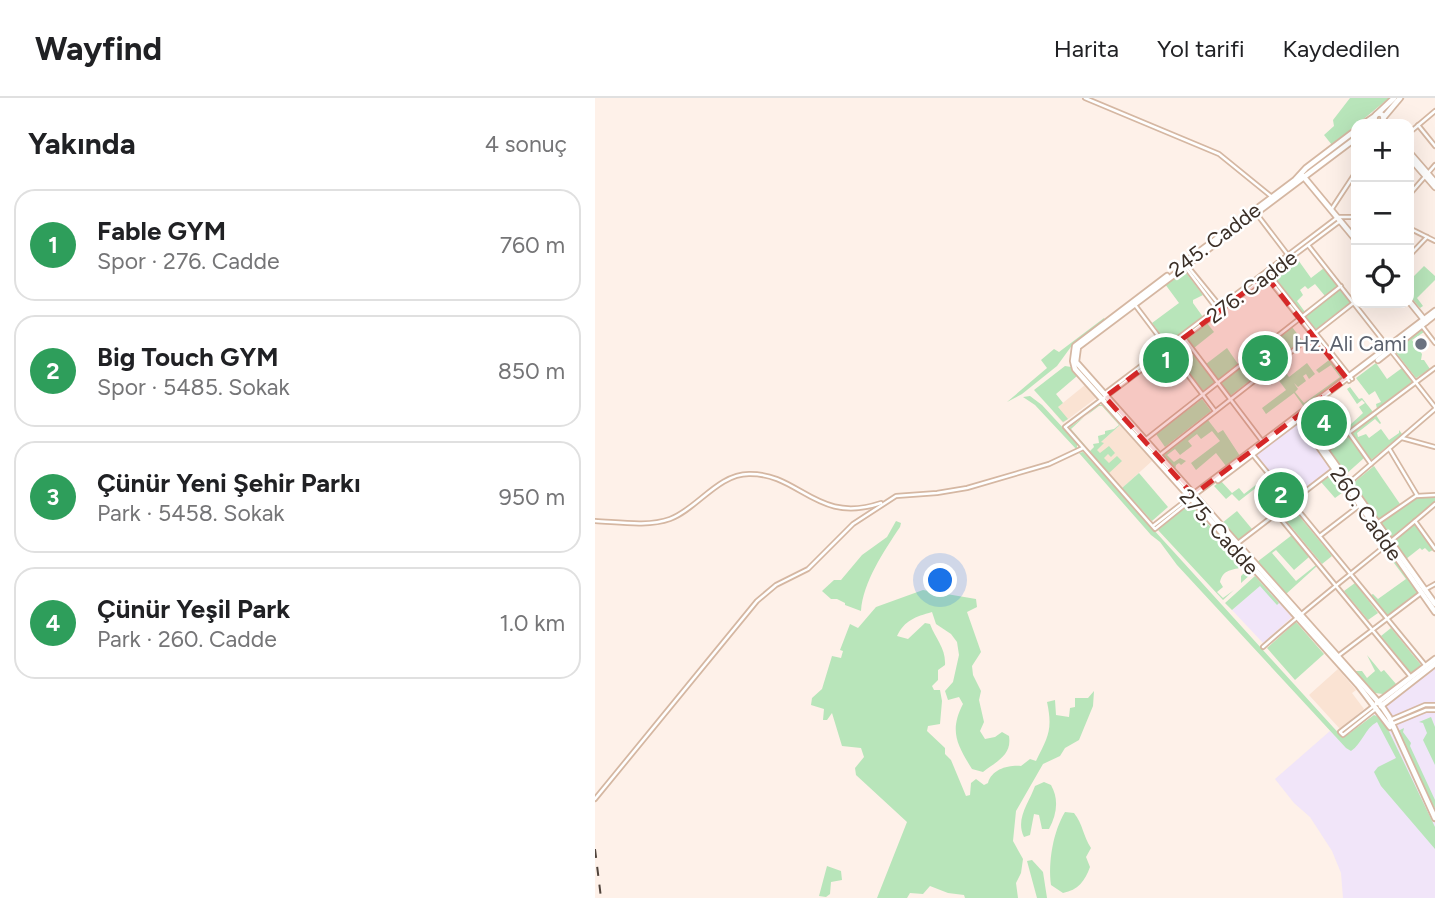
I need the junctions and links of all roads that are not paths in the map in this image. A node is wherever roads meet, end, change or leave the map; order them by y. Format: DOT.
graph roads {
  1 [pos="1085,98"];
  2 [pos="1397,98"];
  3 [pos="1435,111"];
  4 [pos="1376,115"];
  5 [pos="1370,119"];
  6 [pos="1374,119"];
  7 [pos="1382,119"];
  8 [pos="1418,125"];
  9 [pos="1414,129"];
  10 [pos="1351,134"];
  11 [pos="1351,142"];
  12 [pos="1435,146"];
  13 [pos="1414,161"];
  14 [pos="1435,165"];
  15 [pos="1426,174"];
  16 [pos="1302,176"];
  17 [pos="1351,180"];
  18 [pos="1435,185"];
  19 [pos="1414,189"];
  20 [pos="1273,198"];
  21 [pos="1331,210"];
  22 [pos="1255,212"];
  23 [pos="1351,218"];
  24 [pos="1339,219"];
  25 [pos="1414,230"];
  26 [pos="1351,234"];
  27 [pos="1427,237"];
  28 [pos="1435,241"];
  29 [pos="1308,245"];
  30 [pos="1414,251"];
  31 [pos="1288,255"];
  32 [pos="1185,264"];
  33 [pos="1266,274"];
  34 [pos="1341,286"];
  35 [pos="1351,297"];
  36 [pos="1134,303"];
  37 [pos="1351,305"];
  38 [pos="1360,308"];
  39 [pos="1414,308"];
  40 [pos="1219,309"];
  41 [pos="1435,314"];
  42 [pos="1301,317"];
  43 [pos="1424,323"];
  44 [pos="1314,334"];
  45 [pos="1184,338"];
  46 [pos="1435,343"];
  47 [pos="1168,348"];
  48 [pos="1390,348"];
  49 [pos="1075,350"];
  50 [pos="1435,368"];
  51 [pos="1350,379"];
  52 [pos="1416,382"];
  53 [pos="1218,383"];
  54 [pos="1203,394"];
  55 [pos="1101,398"];
  56 [pos="1231,399"];
  57 [pos="1325,400"];
  58 [pos="1435,408"];
  59 [pos="1215,412"];
  60 [pos="1299,417"];
  61 [pos="1349,433"];
  62 [pos="1402,438"];
  63 [pos="1145,440"];
  64 [pos="1264,443"];
  65 [pos="1435,447"];
  66 [pos="1083,448"];
  67 [pos="1389,449"];
  68 [pos="1325,450"];
  69 [pos="1252,454"];
  70 [pos="1156,458"];
  71 [pos="1371,464"];
  72 [pos="1334,469"];
  73 [pos="1347,484"];
  74 [pos="1417,495"];
  75 [pos="1435,495"];
  76 [pos="1192,497"];
  77 [pos="888,500"];
  78 [pos="1291,501"];
  79 [pos="1435,504"];
  80 [pos="1360,505"];
  81 [pos="1276,513"];
  82 [pos="595,521"];
  83 [pos="1415,521"];
  84 [pos="1377,523"];
  85 [pos="1319,536"];
  86 [pos="1389,544"];
  87 [pos="1235,545"];
  88 [pos="1435,549"];
  89 [pos="1350,574"];
  90 [pos="1435,583"];
  91 [pos="1336,585"];
  92 [pos="1423,591"];
  93 [pos="1435,604"];
  94 [pos="1435,612"];
  95 [pos="1298,616"];
  96 [pos="1387,619"];
  97 [pos="1373,630"];
  98 [pos="1263,648"];
  99 [pos="1338,656"];
  100 [pos="1435,662"];
  101 [pos="1426,666"];
  102 [pos="1411,677"];
  103 [pos="1378,705"];
  104 [pos="1429,705"];
  105 [pos="1435,705"];
  106 [pos="1433,710"];
  107 [pos="1391,722"];
  108 [pos="1394,733"];
  109 [pos="1342,734"];
  110 [pos="595,799"];
  111 [pos="1435,818"];
  1 -- 20 [label="street"];
  2 -- 4 [label="street"];
  2 -- 7 [label="street"];
  3 -- 8 [label="street"];
  4 -- 5 [label="street"];
  4 -- 6 [label="street"];
  8 -- 9 [label="street"];
  8 -- 12 [label="street"];
  10 -- 16 [label="street, 245. Cadde"];
  11 -- 16 [label="street, 245. Cadde"];
  13 -- 15 [label="street"];
  14 -- 15 [label="street"];
  15 -- 18 [label="street"];
  15 -- 19 [label="street"];
  16 -- 20 [label="street, 245. Cadde"];
  16 -- 21 [label="street"];
  17 -- 21 [label="street"];
  20 -- 22 [label="street, 245. Cadde"];
  21 -- 24 [label="street"];
  22 -- 31 [label="street"];
  22 -- 32 [label="street, 245. Cadde"];
  23 -- 24 [label="street"];
  24 -- 26 [label="street"];
  24 -- 29 [label="street, 276. Cadde"];
  24 -- 31 [label="street, 276. Cadde"];
  25 -- 27 [label="street"];
  27 -- 28 [label="street"];
  27 -- 30 [label="street"];
  29 -- 33 [label="street, 276. Cadde"];
  29 -- 34 [label="street"];
  31 -- 33 [label="street, 276. Cadde"];
  32 -- 36 [label="street, 245. Cadde"];
  32 -- 40 [label="street"];
  33 -- 40 [label="street, 276. Cadde"];
  33 -- 42 [label="street"];
  34 -- 35 [label="street"];
  34 -- 42 [label="street"];
  36 -- 47 [label="street"];
  36 -- 49 [label="street, 245. Cadde"];
  37 -- 44 [label="street"];
  38 -- 48 [label="street"];
  39 -- 43 [label="street"];
  40 -- 45 [label="street, 276. Cadde"];
  40 -- 47 [label="street, 276. Cadde"];
  41 -- 43 [label="street"];
  42 -- 44 [label="street"];
  42 -- 53 [label="street"];
  43 -- 46 [label="street"];
  43 -- 48 [label="street"];
  44 -- 51 [label="street"];
  44 -- 56 [label="street"];
  45 -- 47 [label="street, 276. Cadde"];
  45 -- 53 [label="street"];
  47 -- 54 [label="street"];
  47 -- 55 [label="street, 276. Cadde"];
  48 -- 51 [label="street"];
  48 -- 52 [label="street"];
  49 -- 55 [label="street, 275. Cadde"];
  50 -- 52 [label="street"];
  51 -- 57 [label="street"];
  51 -- 60 [label="street"];
  52 -- 58 [label="street"];
  52 -- 61 [label="street"];
  53 -- 54 [label="street"];
  53 -- 56 [label="street"];
  54 -- 59 [label="street"];
  54 -- 63 [label="street"];
  55 -- 63 [label="street, 275. Cadde"];
  55 -- 66 [label="street, 276. Cadde"];
  55 -- 70 [label="street, 275. Cadde"];
  56 -- 59 [label="street"];
  56 -- 64 [label="street"];
  57 -- 60 [label="street"];
  57 -- 61 [label="street"];
  58 -- 62 [label="street"];
  59 -- 70 [label="street"];
  60 -- 64 [label="street"];
  60 -- 68 [label="street, 260. Cadde"];
  60 -- 72 [label="street, 260. Cadde"];
  61 -- 68 [label="street"];
  61 -- 71 [label="street"];
  62 -- 65 [label="street"];
  62 -- 67 [label="street"];
  63 -- 70 [label="street, 275. Cadde"];
  64 -- 69 [label="street"];
  64 -- 76 [label="street"];
  66 -- 76 [label="street"];
  66 -- 77 [label="street"];
  67 -- 71 [label="street"];
  67 -- 74 [label="street"];
  68 -- 73 [label="street, 260. Cadde"];
  69 -- 76 [label="street"];
  69 -- 78 [label="street"];
  70 -- 76 [label="street, 275. Cadde"];
  71 -- 73 [label="street"];
  72 -- 73 [label="street, 260. Cadde"];
  72 -- 78 [label="street"];
  73 -- 80 [label="street, 260. Cadde"];
  73 -- 84 [label="street, 260. Cadde"];
  74 -- 75 [label="street"];
  74 -- 84 [label="street"];
  76 -- 87 [label="street, 275. Cadde"];
  77 -- 82 [label="street"];
  77 -- 110 [label="street"];
  78 -- 81 [label="street"];
  78 -- 85 [label="street"];
  79 -- 83 [label="street"];
  80 -- 85 [label="street"];
  80 -- 86 [label="street, 260. Cadde"];
  81 -- 87 [label="street"];
  81 -- 91 [label="street"];
  83 -- 86 [label="street"];
  83 -- 88 [label="street"];
  84 -- 86 [label="street, 260. Cadde"];
  85 -- 89 [label="street"];
  86 -- 89 [label="street"];
  86 -- 92 [label="street, 260. Cadde"];
  87 -- 95 [label="street, 275. Cadde"];
  89 -- 91 [label="street"];
  89 -- 96 [label="street"];
  90 -- 92 [label="street"];
  91 -- 95 [label="street"];
  91 -- 97 [label="street"];
  92 -- 93 [label="street, 260. Cadde"];
  92 -- 94 [label="street, 260. Cadde"];
  92 -- 96 [label="street"];
  95 -- 98 [label="street"];
  95 -- 99 [label="street, 275. Cadde"];
  95 -- 103 [label="street, 275. Cadde"];
  96 -- 97 [label="street"];
  96 -- 101 [label="street"];
  97 -- 99 [label="street"];
  97 -- 102 [label="street"];
  99 -- 103 [label="street, 275. Cadde"];
  100 -- 101 [label="street"];
  100 -- 103 [label="street"];
  101 -- 102 [label="street"];
  102 -- 103 [label="street"];
  103 -- 107 [label="street"];
  103 -- 108 [label="street"];
  103 -- 109 [label="street"];
  104 -- 105 [label="street"];
  104 -- 106 [label="street"];
  104 -- 107 [label="street"];
  106 -- 107 [label="street"];
  107 -- 108 [label="street"];
  108 -- 111 [label="street"];
}
